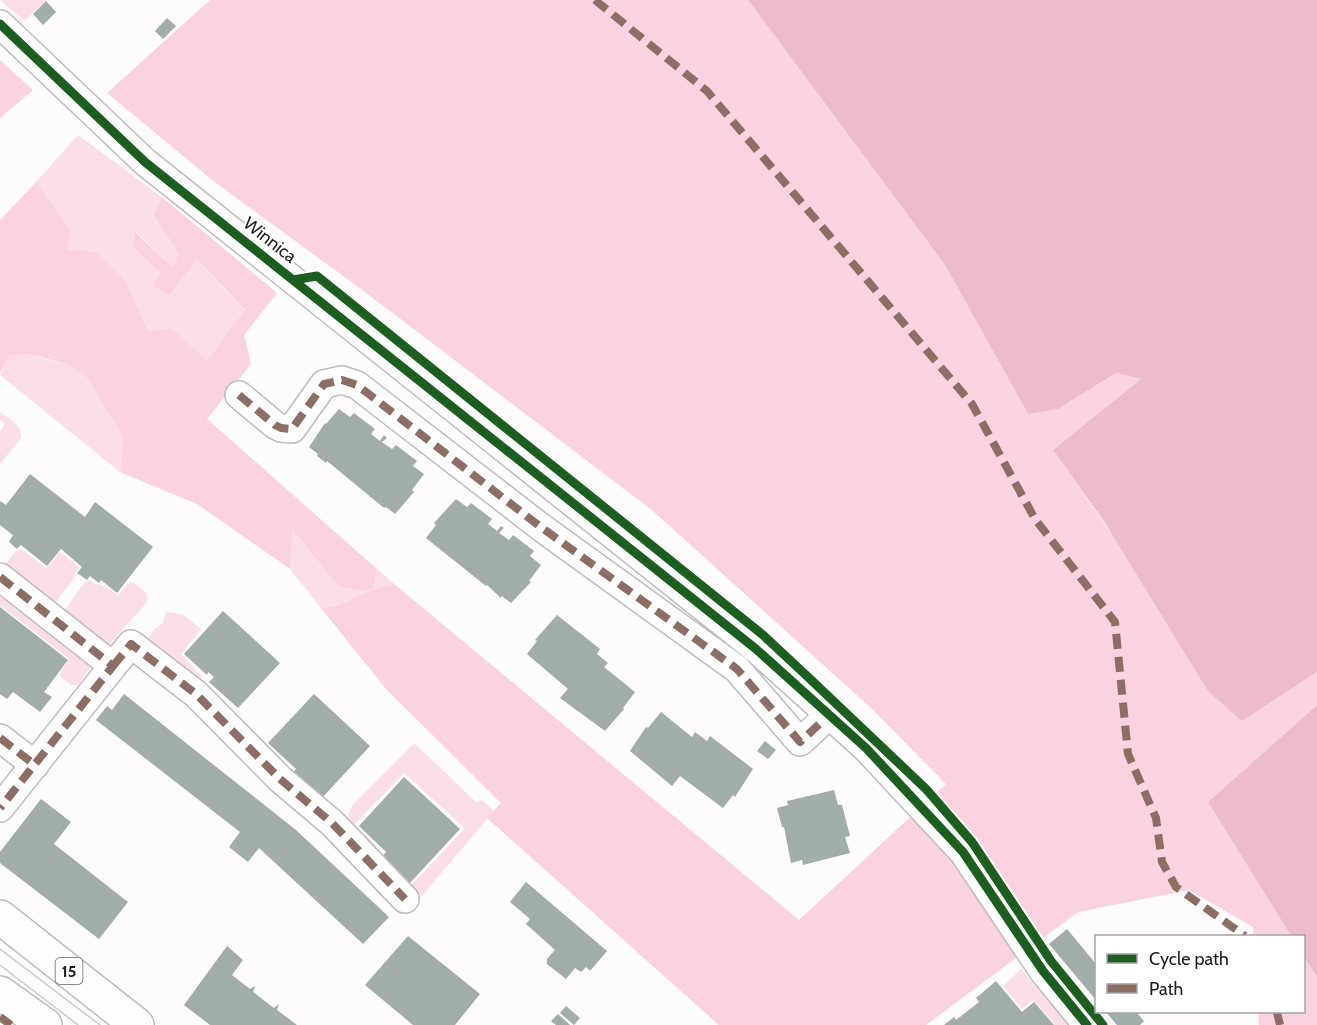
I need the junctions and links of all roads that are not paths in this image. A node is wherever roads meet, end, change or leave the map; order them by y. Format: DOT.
graph roads {
  1 [pos="0,24"];
  2 [pos="239,395"];
  3 [pos="0,577"];
  4 [pos="113,666"];
  5 [pos="829,715"];
  6 [pos="0,738"];
  7 [pos="35,765"];
  8 [pos="0,808"];
  9 [pos="405,898"];
  10 [pos="0,917"];
  11 [pos="0,993"];
  12 [pos="45,1025"];
  13 [pos="137,1025"];
  14 [pos="1087,1025"];
  1 -- 5 [label="street, Winnica"];
  2 -- 5 [label="street"];
  3 -- 4 [label="street"];
  4 -- 7 [label="street"];
  4 -- 9 [label="street"];
  5 -- 14 [label="street, Winnica"];
  6 -- 7 [label="street"];
  7 -- 8 [label="street"];
  10 -- 13 [label="main road, 15"];
  11 -- 12 [label="main road"];
}
